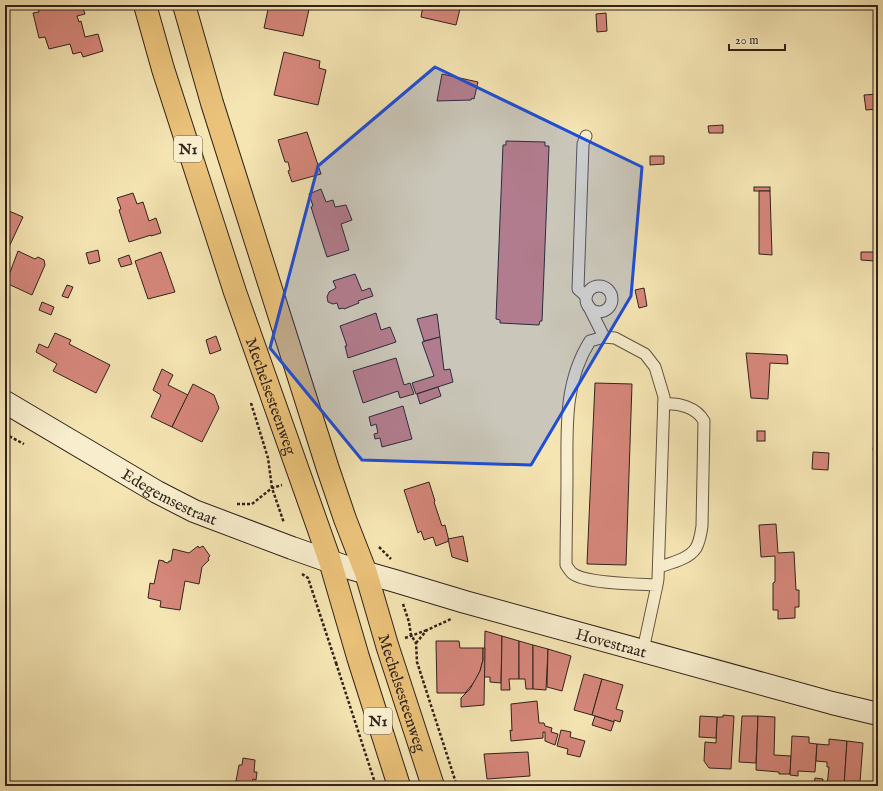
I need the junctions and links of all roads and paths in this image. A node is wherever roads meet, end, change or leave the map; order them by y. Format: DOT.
graph roads {
  1 [pos="145,5"];
  2 [pos="184,5"];
  3 [pos="586,136"];
  4 [pos="604,337"];
  5 [pos="5,402"];
  6 [pos="664,404"];
  7 [pos="5,434"];
  8 [pos="24,444"];
  9 [pos="376,545"];
  10 [pos="347,567"];
  11 [pos="659,567"];
  12 [pos="395,580"];
  13 [pos="657,585"];
  14 [pos="643,650"];
  15 [pos="336,663"];
  16 [pos="878,714"];
  17 [pos="376,786"];
  18 [pos="399,786"];
  19 [pos="433,786"];
  20 [pos="457,786"];
  1 -- 10 [label="main road, Mechelsesteenweg / N1"];
  2 -- 10 [label="main road, Mechelsesteenweg / N1"];
  3 -- 4 [label="lane"];
  4 -- 6 [label="lane"];
  4 -- 13 [label="lane"];
  5 -- 10 [label="street, Edegemsestraat"];
  6 -- 11 [label="lane"];
  6 -- 11 [label="lane"];
  7 -- 8 [label="path"];
  9 -- 12 [label="path"];
  10 -- 12 [label="street, Hovestraat"];
  10 -- 18 [label="main road, Mechelsesteenweg / N1"];
  10 -- 19 [label="main road, Mechelsesteenweg / N1"];
  11 -- 13 [label="lane"];
  12 -- 14 [label="street, Hovestraat"];
  12 -- 20 [label="path"];
  13 -- 14 [label="lane"];
  14 -- 16 [label="street, Hovestraat"];
  15 -- 17 [label="path"];
}
